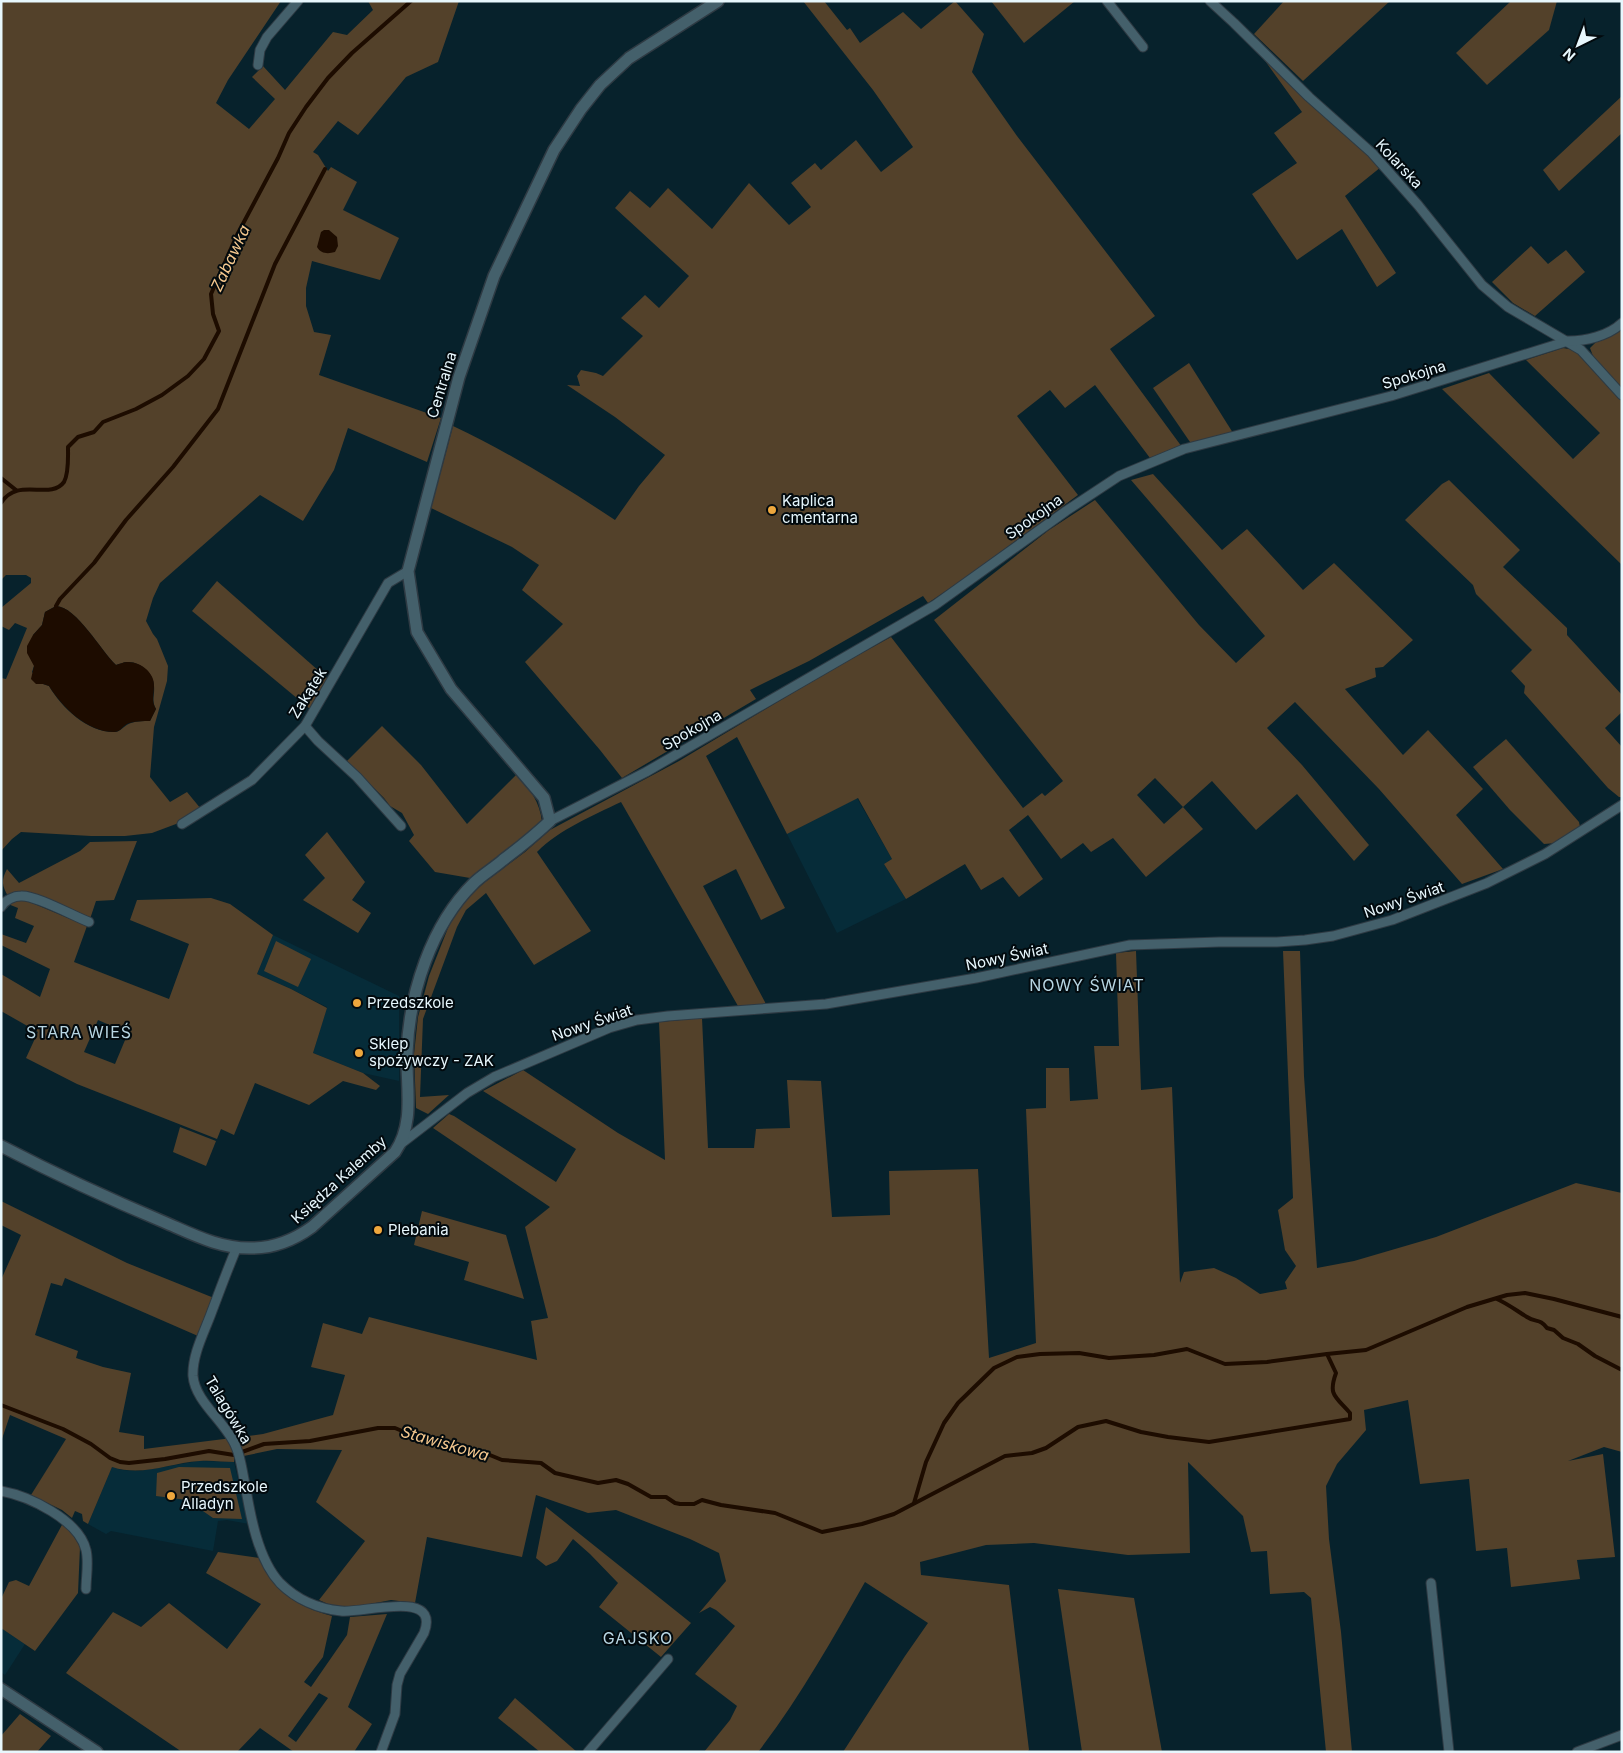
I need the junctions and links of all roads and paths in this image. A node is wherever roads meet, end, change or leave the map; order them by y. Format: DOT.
graph roads {
  1 [pos="298,1"];
  2 [pos="718,1"];
  3 [pos="1107,1"];
  4 [pos="1210,1"];
  5 [pos="1143,47"];
  6 [pos="258,65"];
  7 [pos="1622,323"];
  8 [pos="1568,341"];
  9 [pos="1622,395"];
  10 [pos="408,571"];
  11 [pos="305,726"];
  12 [pos="1622,805"];
  13 [pos="550,821"];
  14 [pos="182,824"];
  15 [pos="402,826"];
  16 [pos="1,894"];
  17 [pos="2,905"];
  18 [pos="88,922"];
  19 [pos="402,1143"];
  20 [pos="1,1146"];
  21 [pos="237,1247"];
  22 [pos="1,1491"];
  23 [pos="1432,1582"];
  24 [pos="86,1589"];
  25 [pos="668,1659"];
  26 [pos="1,1689"];
  27 [pos="1622,1735"];
  28 [pos="97,1752"];
  29 [pos="381,1752"];
  30 [pos="588,1752"];
  31 [pos="1449,1752"];
  32 [pos="1577,1752"];
  1 -- 6 [label="street"];
  2 -- 10 [label="street, Centralna"];
  3 -- 5 [label="street"];
  4 -- 8 [label="street, Kolarska"];
  7 -- 8 [label="street, Spokojna"];
  8 -- 9 [label="street, Kolarska"];
  8 -- 13 [label="street, Spokojna"];
  10 -- 11 [label="street, Zakątek"];
  10 -- 13 [label="street, Centralna"];
  11 -- 14 [label="street, Zakątek"];
  11 -- 15 [label="street"];
  12 -- 19 [label="street, Nowy Świat"];
  13 -- 19 [label="street, Księdza Kalemby"];
  16 -- 17 [label="street"];
  17 -- 18 [label="street"];
  19 -- 21 [label="street, Księdza Kalemby"];
  20 -- 21 [label="street, Księdza Kalemby"];
  21 -- 29 [label="street, Talagówka"];
  22 -- 24 [label="street"];
  23 -- 31 [label="street"];
  25 -- 30 [label="street"];
  26 -- 28 [label="street"];
  27 -- 32 [label="street"];
}
